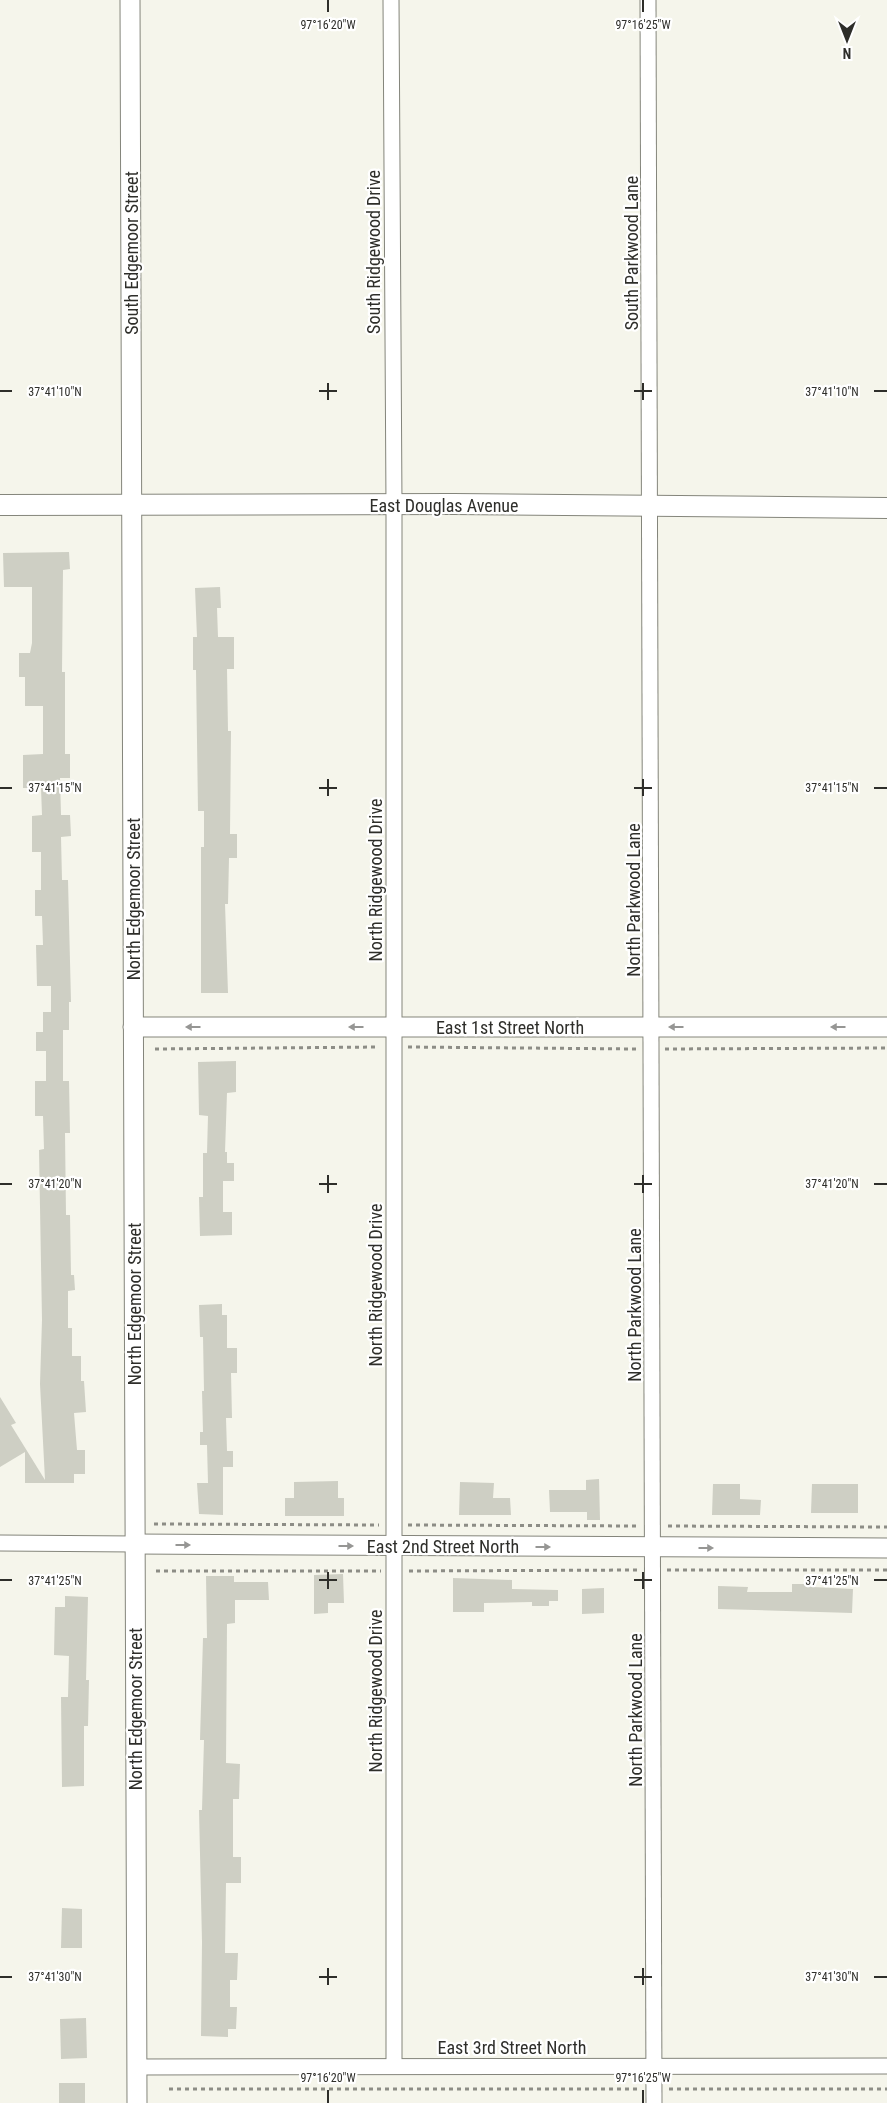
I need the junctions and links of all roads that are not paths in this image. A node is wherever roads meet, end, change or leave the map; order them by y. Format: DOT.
graph roads {
  1 [pos="130,0"];
  2 [pos="390,0"];
  3 [pos="648,0"];
  4 [pos="0,505"];
  5 [pos="394,505"];
  6 [pos="132,506"];
  7 [pos="650,506"];
  8 [pos="887,508"];
  9 [pos="134,1027"];
  10 [pos="394,1027"];
  11 [pos="652,1027"];
  12 [pos="887,1027"];
  13 [pos="0,1543"];
  14 [pos="135,1544"];
  15 [pos="393,1546"];
  16 [pos="653,1548"];
  17 [pos="887,1548"];
  18 [pos="394,2066"];
  19 [pos="654,2066"];
  20 [pos="887,2066"];
  21 [pos="137,2067"];
  22 [pos="654,2096"];
  23 [pos="137,2103"];
  1 -- 6 [label="street, South Edgemoor Street"];
  2 -- 5 [label="street, South Ridgewood Drive"];
  3 -- 7 [label="street, South Parkwood Lane"];
  4 -- 6 [label="main road, East Douglas Avenue"];
  5 -- 6 [label="main road, East Douglas Avenue"];
  5 -- 7 [label="main road, East Douglas Avenue"];
  5 -- 10 [label="street, North Ridgewood Drive"];
  6 -- 9 [label="street, North Edgemoor Street"];
  7 -- 8 [label="main road, East Douglas Avenue"];
  7 -- 11 [label="street, North Parkwood Lane"];
  10 -- 9 [label="street, East 1st Street North, one-way"];
  9 -- 14 [label="street, North Edgemoor Street"];
  10 -- 11 [label="street, East 1st Street North"];
  10 -- 15 [label="street, North Ridgewood Drive"];
  12 -- 11 [label="street, East 1st Street North, one-way"];
  11 -- 16 [label="street, North Parkwood Lane"];
  13 -- 14 [label="street, East 2nd Street North"];
  14 -- 15 [label="street, East 2nd Street North, one-way"];
  14 -- 21 [label="street, North Edgemoor Street"];
  15 -- 16 [label="street, East 2nd Street North, one-way"];
  15 -- 18 [label="street, North Ridgewood Drive"];
  16 -- 17 [label="street, East 2nd Street North, one-way"];
  16 -- 19 [label="street, North Parkwood Lane"];
  18 -- 19 [label="street, East 3rd Street North"];
  18 -- 21 [label="street, East 3rd Street North"];
  19 -- 20 [label="street, East 3rd Street North"];
  19 -- 22 [label="street, North Parkwood Lane"];
  21 -- 23 [label="street, North Edgemoor Street"];
}
